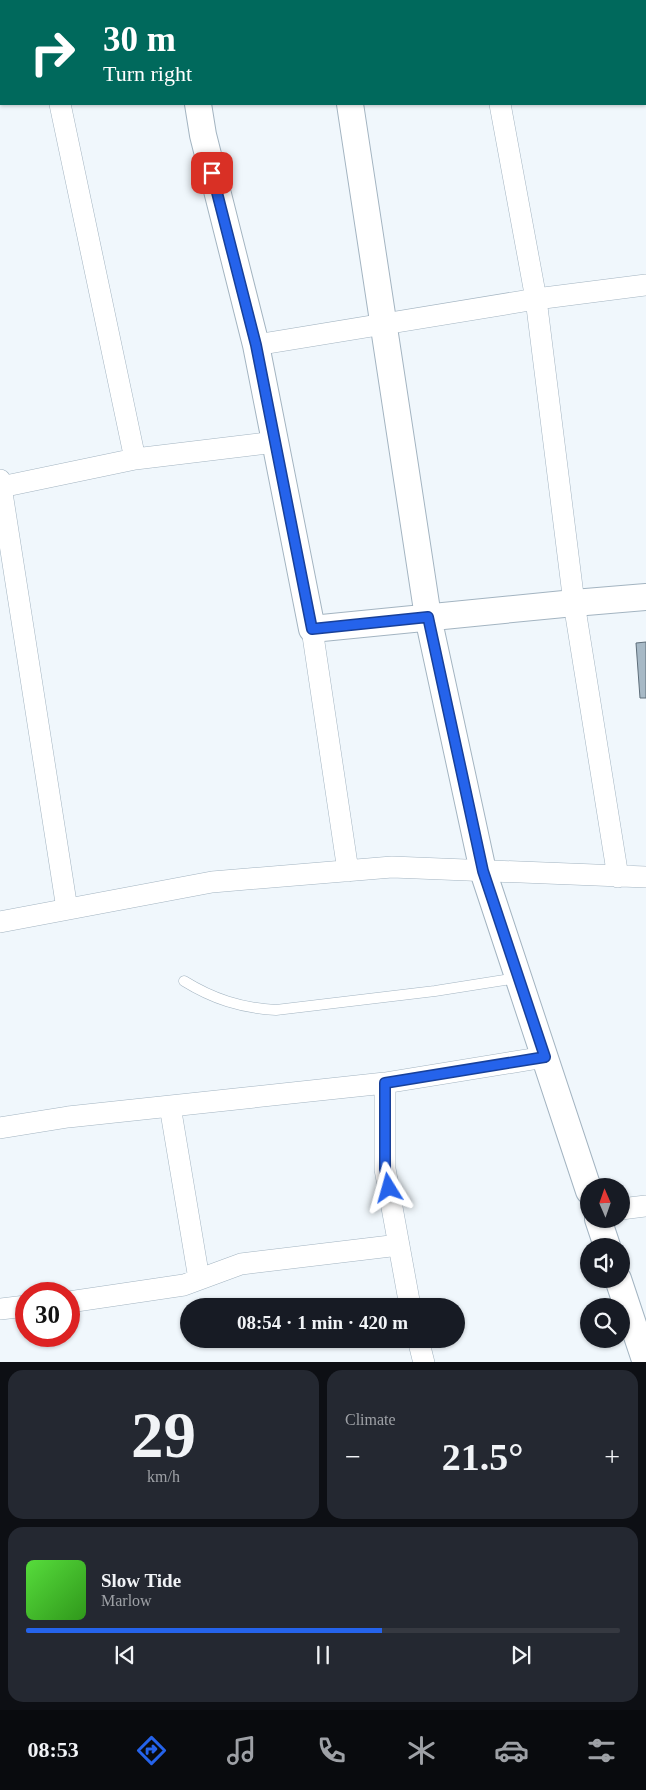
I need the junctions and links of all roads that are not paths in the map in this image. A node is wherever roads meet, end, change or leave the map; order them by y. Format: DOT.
graph roads {
  1 [pos="60,105"];
  2 [pos="198,105"];
  3 [pos="350,105"];
  4 [pos="500,105"];
  5 [pos="646,285"];
  6 [pos="536,299"];
  7 [pos="383,324"];
  8 [pos="256,345"];
  9 [pos="275,442"];
  10 [pos="135,459"];
  11 [pos="1,483"];
  12 [pos="5,545"];
  13 [pos="646,597"];
  14 [pos="574,602"];
  15 [pos="428,617"];
  16 [pos="312,629"];
  17 [pos="348,870"];
  18 [pos="483,871"];
  19 [pos="618,877"];
  20 [pos="646,877"];
  21 [pos="67,909"];
  22 [pos="0,922"];
  23 [pos="518,978"];
  24 [pos="184,981"];
  25 [pos="545,1057"];
  26 [pos="385,1083"];
  27 [pos="170,1106"];
  28 [pos="0,1128"];
  29 [pos="585,1178"];
  30 [pos="646,1206"];
  31 [pos="630,1207"];
  32 [pos="399,1245"];
  33 [pos="199,1279"];
  34 [pos="621,1288"];
  35 [pos="409,1298"];
  36 [pos="80,1300"];
  37 [pos="15,1307"];
  38 [pos="0,1309"];
  39 [pos="420,1348"];
  40 [pos="424,1362"];
  41 [pos="646,1362"];
  1 -- 10 [label="street"];
  2 -- 8 [label="street"];
  3 -- 7 [label="street"];
  4 -- 6 [label="street"];
  5 -- 6 [label="street"];
  6 -- 7 [label="street"];
  6 -- 14 [label="street"];
  7 -- 8 [label="street"];
  7 -- 15 [label="street"];
  8 -- 9 [label="street"];
  9 -- 10 [label="street"];
  9 -- 16 [label="street"];
  10 -- 11 [label="street"];
  11 -- 12 [label="street"];
  12 -- 21 [label="street"];
  13 -- 14 [label="street"];
  14 -- 15 [label="street"];
  14 -- 19 [label="street"];
  15 -- 16 [label="street"];
  15 -- 18 [label="street"];
  16 -- 17 [label="street"];
  17 -- 18 [label="street"];
  17 -- 21 [label="street"];
  18 -- 19 [label="street"];
  18 -- 23 [label="street"];
  19 -- 20 [label="street"];
  21 -- 22 [label="street"];
  23 -- 24 [label="lane"];
  23 -- 25 [label="street"];
  25 -- 26 [label="street"];
  25 -- 29 [label="street"];
  26 -- 27 [label="street"];
  26 -- 32 [label="street"];
  27 -- 28 [label="street"];
  27 -- 33 [label="street"];
  30 -- 31 [label="street"];
  32 -- 33 [label="street"];
  32 -- 35 [label="street"];
  33 -- 36 [label="street"];
  34 -- 41 [label="street"];
  37 -- 38 [label="street"];
  39 -- 40 [label="street"];
}
